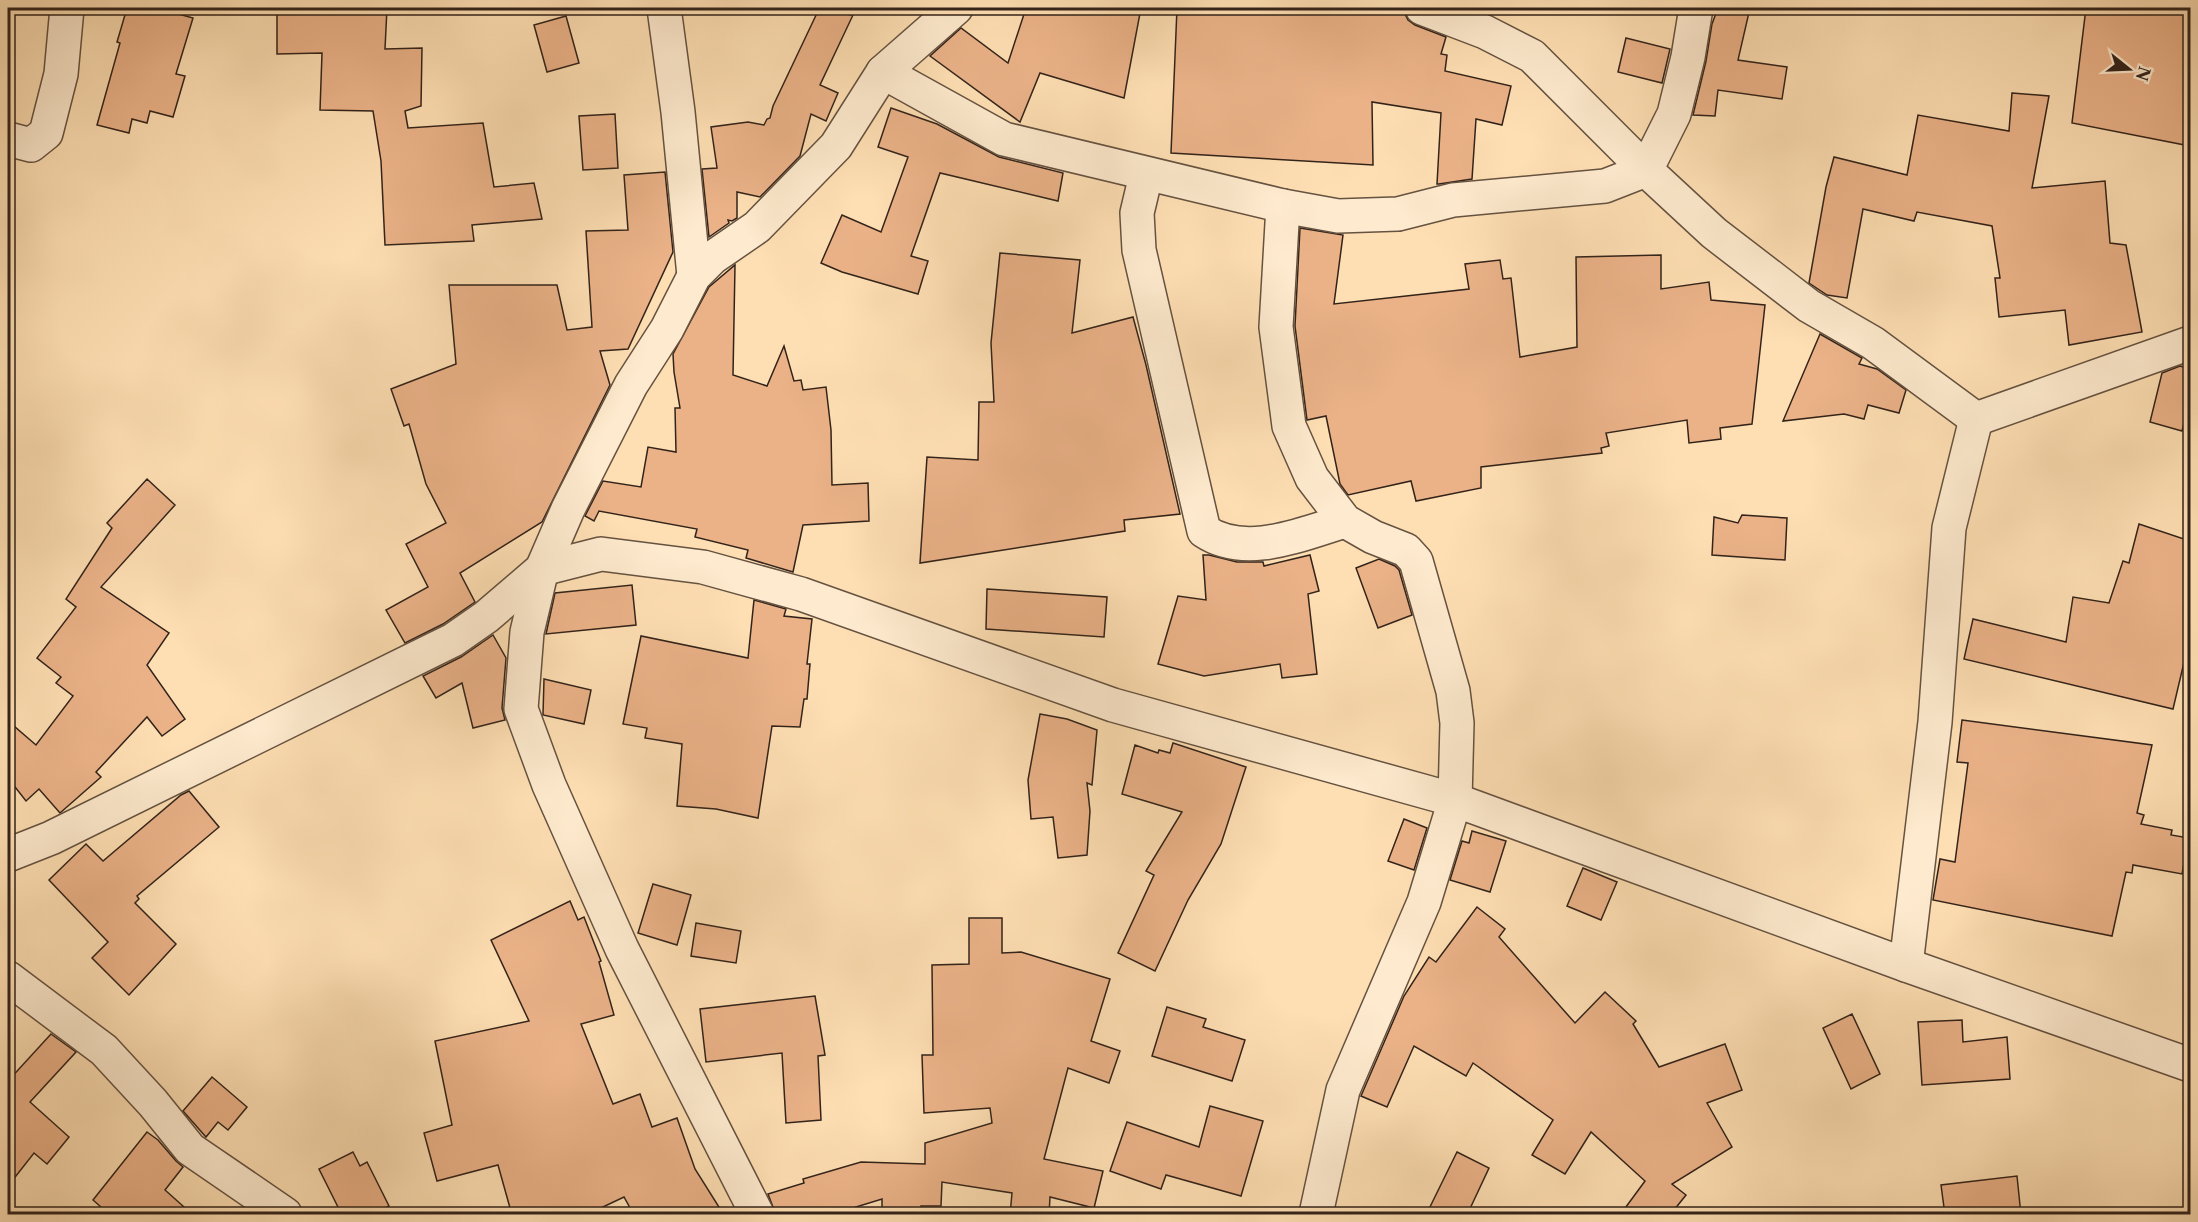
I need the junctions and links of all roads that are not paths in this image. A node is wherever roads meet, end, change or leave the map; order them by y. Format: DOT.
graph roads {
  1 [pos="66,8"];
  2 [pos="664,8"];
  3 [pos="956,8"];
  4 [pos="1422,8"];
  5 [pos="1696,8"];
  6 [pos="883,72"];
  7 [pos="8,139"];
  8 [pos="1646,170"];
  9 [pos="1146,175"];
  10 [pos="1283,206"];
  11 [pos="694,276"];
  12 [pos="2190,343"];
  13 [pos="1976,419"];
  14 [pos="1345,521"];
  15 [pos="542,569"];
  16 [pos="1455,800"];
  17 [pos="8,855"];
  18 [pos="1906,965"];
  19 [pos="8,978"];
  20 [pos="2190,1065"];
  21 [pos="285,1215"];
  22 [pos="757,1215"];
  23 [pos="1316,1215"];
  1 -- 7 [label="street"];
  2 -- 11 [label="street"];
  3 -- 6 [label="street"];
  4 -- 8 [label="street"];
  5 -- 8 [label="street"];
  6 -- 9 [label="street"];
  6 -- 11 [label="street"];
  8 -- 10 [label="street"];
  8 -- 13 [label="street"];
  9 -- 10 [label="street"];
  9 -- 14 [label="street"];
  10 -- 14 [label="street"];
  11 -- 15 [label="street"];
  12 -- 13 [label="street"];
  13 -- 18 [label="street"];
  14 -- 16 [label="street"];
  15 -- 16 [label="street"];
  15 -- 17 [label="street"];
  15 -- 22 [label="street"];
  16 -- 18 [label="street"];
  16 -- 23 [label="street"];
  18 -- 20 [label="street"];
  19 -- 21 [label="street"];
}
